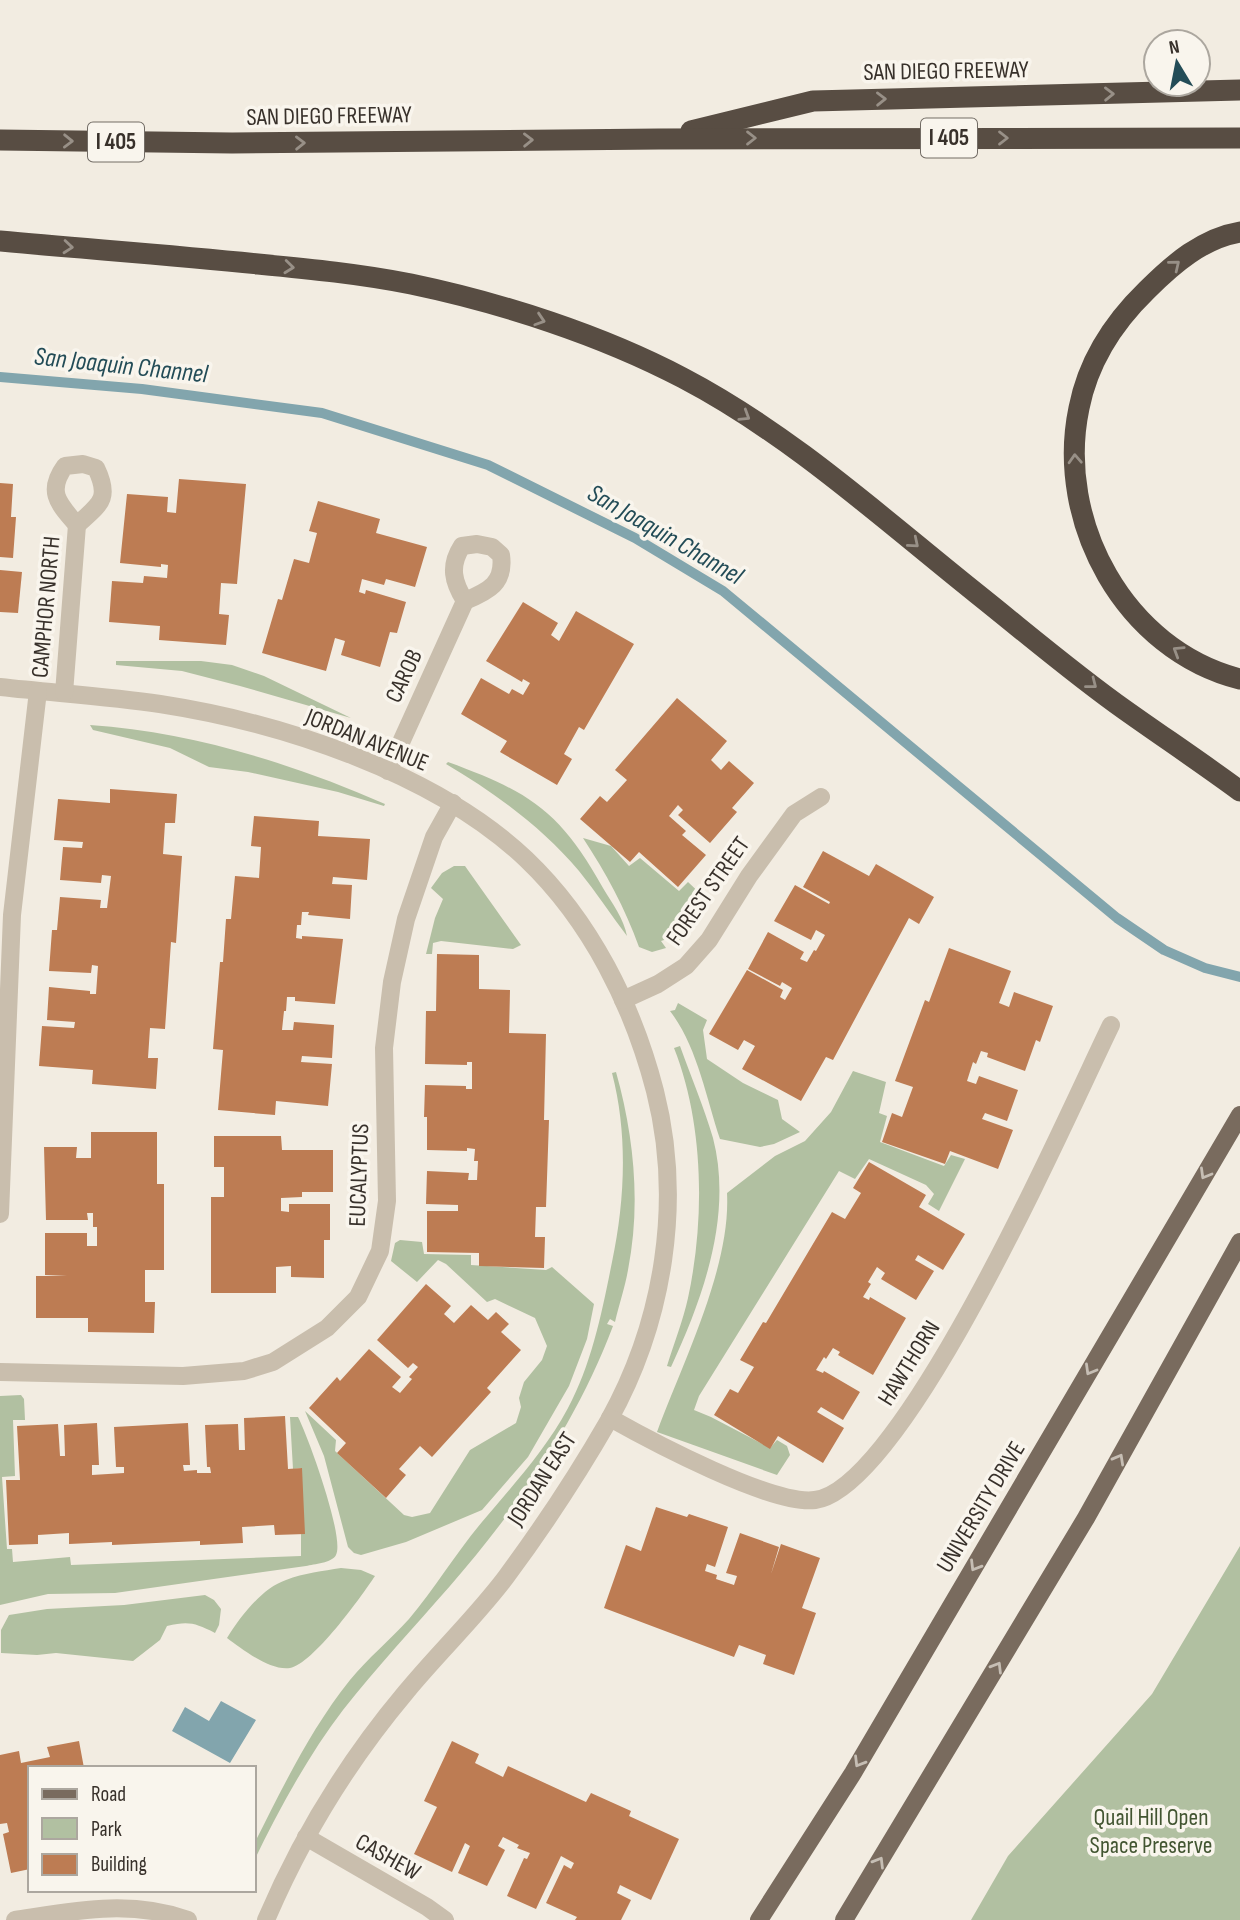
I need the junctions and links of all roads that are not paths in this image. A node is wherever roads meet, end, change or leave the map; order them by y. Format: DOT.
graph roads {
  1 [pos="1240,90"];
  2 [pos="1240,138"];
  3 [pos="659,139"];
  4 [pos="0,140"];
  5 [pos="1240,232"];
  6 [pos="0,241"];
  7 [pos="77,526"];
  8 [pos="465,601"];
  9 [pos="1240,679"];
  10 [pos="0,687"];
  11 [pos="37,691"];
  12 [pos="64,693"];
  13 [pos="388,771"];
  14 [pos="1240,790"];
  15 [pos="821,797"];
  16 [pos="453,803"];
  17 [pos="623,1000"];
  18 [pos="1111,1025"];
  19 [pos="1240,1115"];
  20 [pos="0,1214"];
  21 [pos="1240,1242"];
  22 [pos="0,1373"];
  23 [pos="610,1418"];
  24 [pos="306,1837"];
  25 [pos="15,1920"];
  26 [pos="188,1920"];
  27 [pos="266,1920"];
  28 [pos="445,1920"];
  29 [pos="759,1920"];
  30 [pos="844,1920"];
  3 -- 1 [label="highway, SAN DIEGO FREEWAY, one-way"];
  3 -- 2 [label="highway, SAN DIEGO FREEWAY / I 405, one-way"];
  4 -- 3 [label="highway, SAN DIEGO FREEWAY / I 405, one-way"];
  9 -- 5 [label="highway, one-way"];
  6 -- 14 [label="highway, one-way"];
  7 -- 12 [label="street, CAMPHOR NORTH"];
  8 -- 13 [label="street, CAROB"];
  10 -- 11 [label="street, JORDAN AVENUE"];
  11 -- 12 [label="street, JORDAN AVENUE"];
  11 -- 20 [label="street"];
  12 -- 13 [label="street, JORDAN AVENUE"];
  13 -- 16 [label="street, JORDAN AVENUE"];
  15 -- 17 [label="street, FOREST STREET"];
  16 -- 17 [label="street, JORDAN AVENUE"];
  16 -- 22 [label="street, EUCALYPTUS"];
  17 -- 23 [label="street, JORDAN EAST"];
  18 -- 23 [label="street, HAWTHORN"];
  19 -- 29 [label="main road, UNIVERSITY DRIVE, one-way"];
  30 -- 21 [label="main road, one-way"];
  23 -- 24 [label="street, JORDAN EAST"];
  24 -- 27 [label="street, JORDAN EAST"];
  24 -- 28 [label="street, CASHEW"];
  25 -- 26 [label="street"];
}
